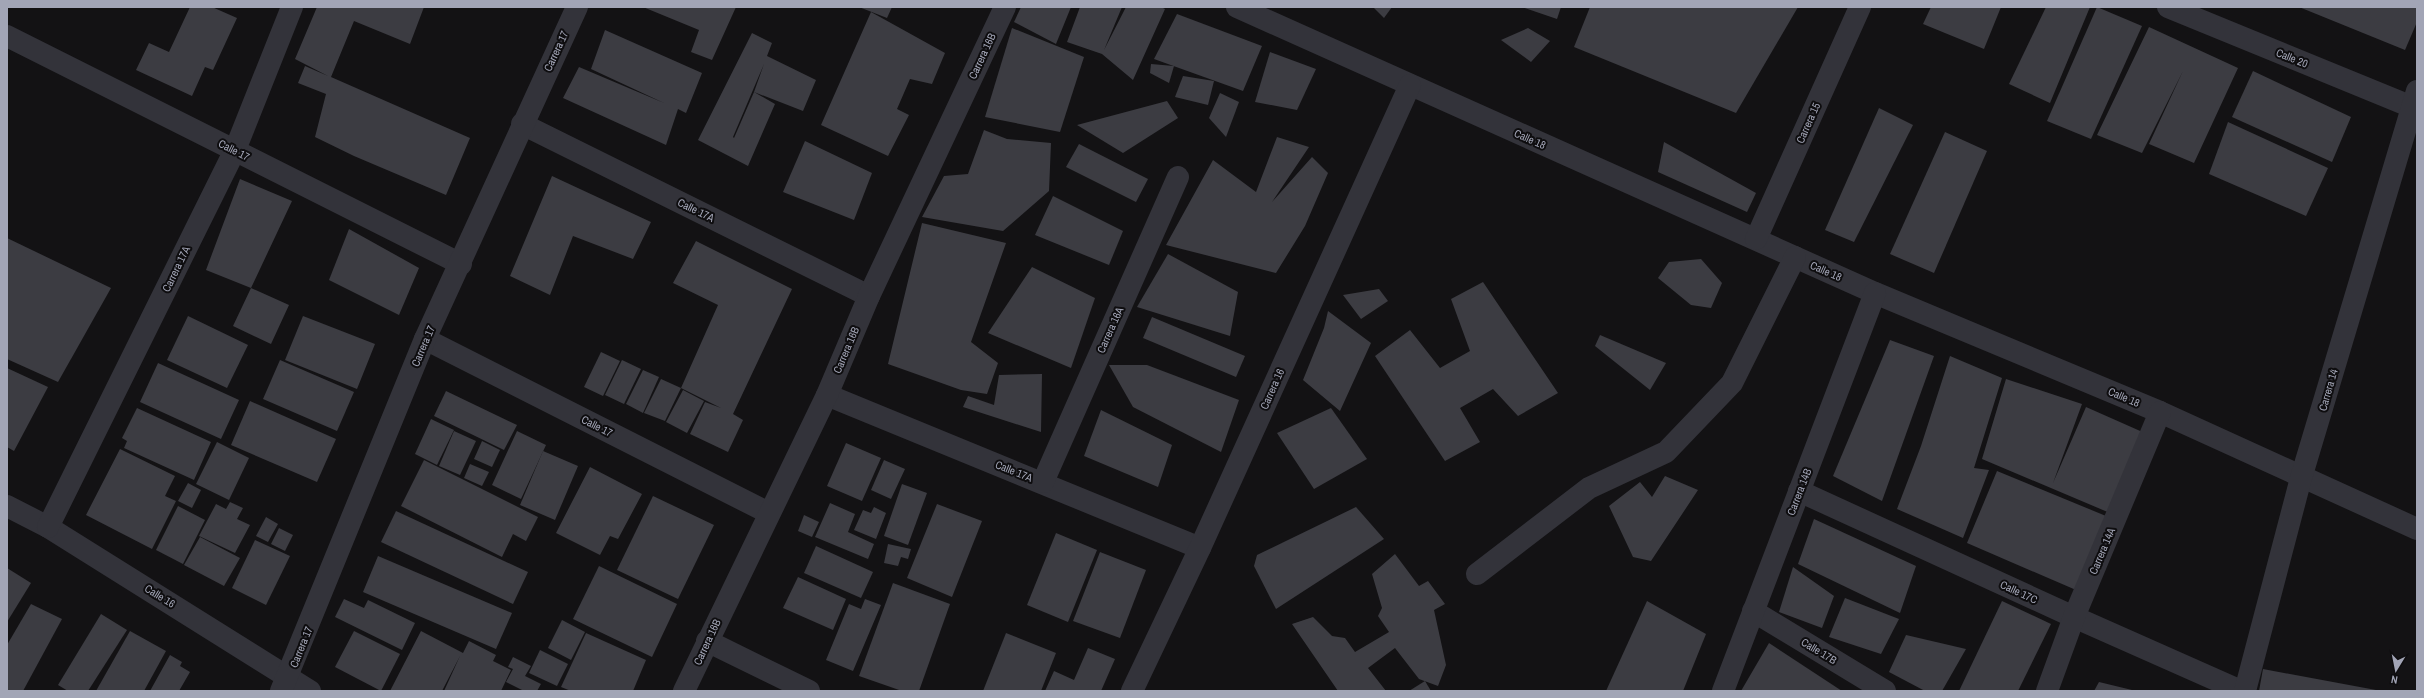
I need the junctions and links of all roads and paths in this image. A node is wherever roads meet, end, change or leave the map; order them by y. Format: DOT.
graph roads {
  1 [pos="292,7"];
  2 [pos="577,7"];
  3 [pos="1005,7"];
  4 [pos="1236,7"];
  5 [pos="1860,7"];
  6 [pos="2168,7"];
  7 [pos="7,36"];
  8 [pos="1410,85"];
  9 [pos="2415,102"];
  10 [pos="522,124"];
  11 [pos="235,150"];
  12 [pos="1178,177"];
  13 [pos="1756,239"];
  14 [pos="1795,256"];
  15 [pos="461,264"];
  16 [pos="1875,293"];
  17 [pos="869,296"];
  18 [pos="425,339"];
  19 [pos="827,395"];
  20 [pos="2160,412"];
  21 [pos="2301,478"];
  22 [pos="1042,482"];
  23 [pos="1799,491"];
  24 [pos="7,506"];
  25 [pos="769,513"];
  26 [pos="48,527"];
  27 [pos="2417,530"];
  28 [pos="1200,548"];
  29 [pos="1477,574"];
  30 [pos="1753,611"];
  31 [pos="2074,618"];
  32 [pos="707,641"];
  33 [pos="285,684"];
  34 [pos="310,691"];
  35 [pos="684,691"];
  36 [pos="809,691"];
  37 [pos="1132,691"];
  38 [pos="1723,691"];
  39 [pos="1885,691"];
  40 [pos="2047,691"];
  41 [pos="2241,691"];
  42 [pos="2245,691"];
  1 -- 11 [label="street, Carrera 17A"];
  2 -- 10 [label="street, Carrera 17"];
  3 -- 17 [label="street, Carrera 16B"];
  4 -- 8 [label="street, Calle 18"];
  5 -- 13 [label="street, Carrera 15"];
  6 -- 9 [label="street, Calle 20"];
  7 -- 11 [label="street, Calle 17"];
  8 -- 13 [label="street, Calle 18"];
  8 -- 28 [label="street, Carrera 16"];
  9 -- 21 [label="street, Carrera 14"];
  10 -- 15 [label="street, Carrera 17"];
  10 -- 17 [label="street, Calle 17A"];
  11 -- 15 [label="street, Calle 17"];
  11 -- 26 [label="street, Carrera 17A"];
  12 -- 22 [label="street, Carrera 16A"];
  13 -- 14 [label="street, Calle 18"];
  14 -- 16 [label="street, Calle 18"];
  14 -- 29 [label="street"];
  15 -- 18 [label="street, Carrera 17"];
  16 -- 20 [label="street, Calle 18"];
  16 -- 23 [label="street, Carrera 14B"];
  17 -- 19 [label="street, Carrera 16B"];
  18 -- 25 [label="street, Calle 17"];
  18 -- 33 [label="street, Carrera 17"];
  19 -- 22 [label="street, Calle 17A"];
  19 -- 25 [label="street, Carrera 16B"];
  20 -- 21 [label="street, Calle 18"];
  20 -- 31 [label="street, Carrera 14A"];
  21 -- 27 [label="street, Calle 18"];
  21 -- 42 [label="street, Carrera 14"];
  22 -- 28 [label="street, Calle 17A"];
  23 -- 30 [label="street, Carrera 14B"];
  23 -- 31 [label="street, Calle 17C"];
  24 -- 26 [label="street, Calle 16"];
  25 -- 32 [label="street, Carrera 16B"];
  26 -- 33 [label="street, Calle 16"];
  28 -- 37 [label="street, Carrera 16"];
  30 -- 38 [label="street, Carrera 14B"];
  30 -- 39 [label="street, Calle 17B"];
  31 -- 40 [label="street, Carrera 14A"];
  31 -- 41 [label="street, Calle 17C"];
  32 -- 35 [label="street, Carrera 16B"];
  32 -- 36 [label="street"];
  33 -- 34 [label="street, Calle 16"];
}
